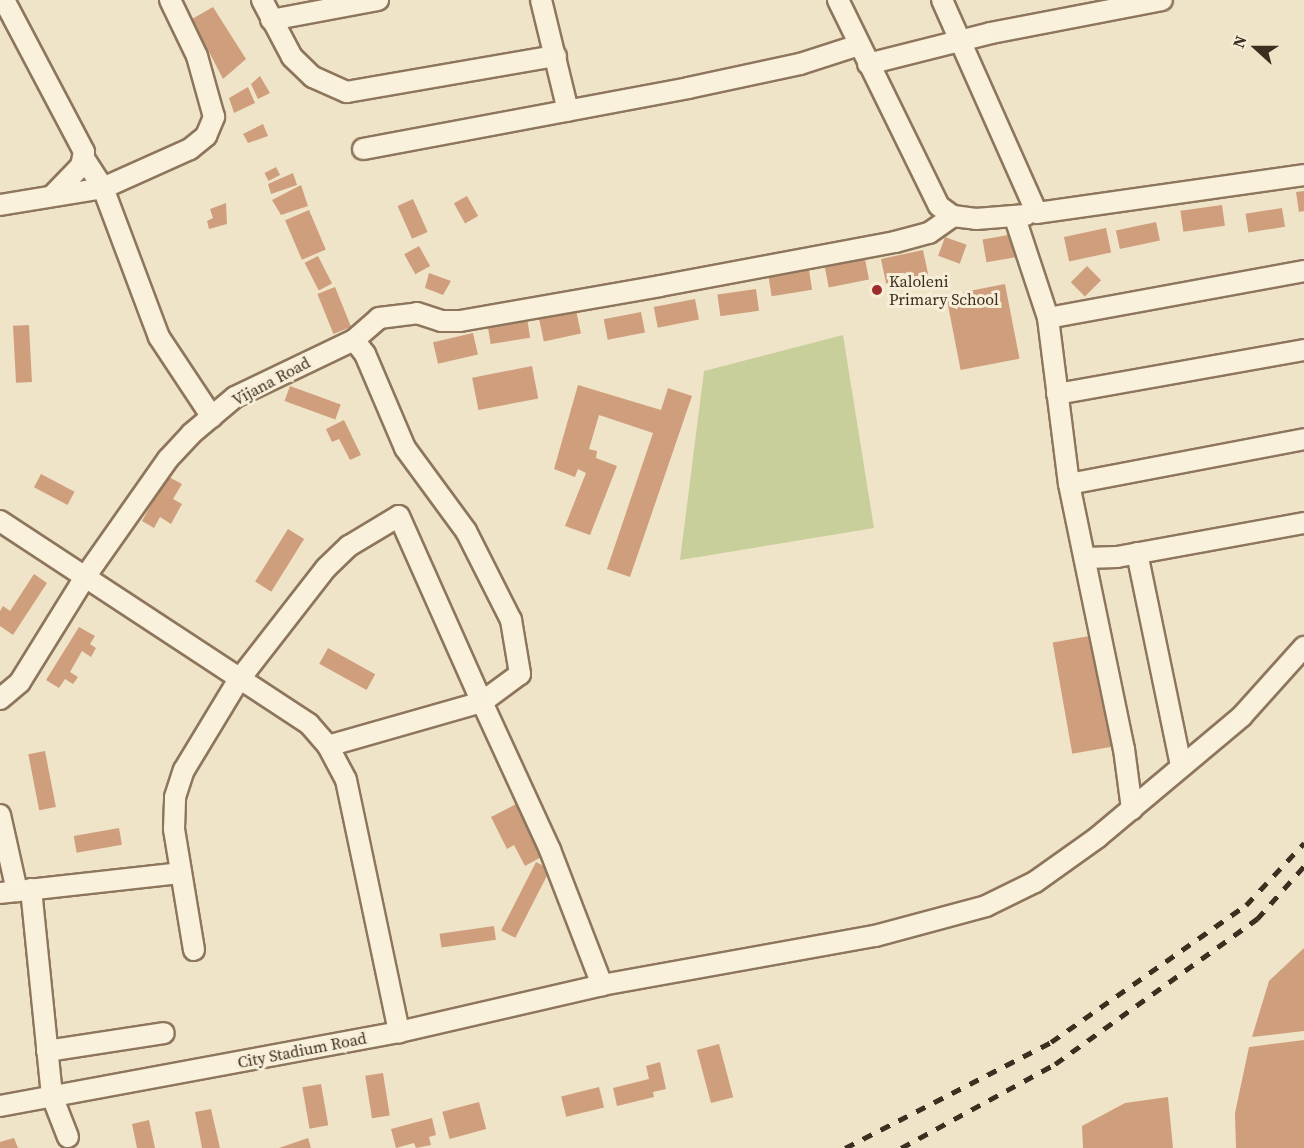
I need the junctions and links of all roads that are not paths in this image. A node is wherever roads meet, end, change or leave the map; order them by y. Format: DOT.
graph roads {
  1 [pos="4,0"];
  2 [pos="170,0"];
  3 [pos="262,0"];
  4 [pos="378,0"];
  5 [pos="541,0"];
  6 [pos="838,0"];
  7 [pos="942,0"];
  8 [pos="1162,0"];
  9 [pos="270,20"];
  10 [pos="960,40"];
  11 [pos="859,45"];
  12 [pos="556,56"];
  13 [pos="868,64"];
  14 [pos="568,111"];
  15 [pos="363,149"];
  16 [pos="85,159"];
  17 [pos="1304,175"];
  18 [pos="103,188"];
  19 [pos="53,195"];
  20 [pos="0,205"];
  21 [pos="1037,213"];
  22 [pos="953,216"];
  23 [pos="1015,218"];
  24 [pos="1304,271"];
  25 [pos="1048,318"];
  26 [pos="354,340"];
  27 [pos="1304,350"];
  28 [pos="1057,394"];
  29 [pos="212,417"];
  30 [pos="1304,439"];
  31 [pos="1069,484"];
  32 [pos="0,521"];
  33 [pos="1304,523"];
  34 [pos="1137,553"];
  35 [pos="1085,558"];
  36 [pos="85,577"];
  37 [pos="1304,647"];
  38 [pos="238,681"];
  39 [pos="0,699"];
  40 [pos="482,702"];
  41 [pos="328,746"];
  42 [pos="1181,766"];
  43 [pos="1132,809"];
  44 [pos="0,815"];
  45 [pos="181,873"];
  46 [pos="16,891"];
  47 [pos="194,950"];
  48 [pos="602,985"];
  49 [pos="399,1032"];
  50 [pos="164,1033"];
  51 [pos="47,1051"];
  52 [pos="52,1096"];
  53 [pos="0,1106"];
  54 [pos="68,1137"];
  1 -- 16 [label="street"];
  2 -- 18 [label="street"];
  3 -- 9 [label="street"];
  4 -- 9 [label="street"];
  5 -- 12 [label="street"];
  6 -- 11 [label="street"];
  7 -- 10 [label="street"];
  8 -- 10 [label="street"];
  9 -- 12 [label="street"];
  10 -- 13 [label="street"];
  10 -- 21 [label="street"];
  11 -- 13 [label="street"];
  11 -- 14 [label="street"];
  12 -- 14 [label="street"];
  13 -- 22 [label="street"];
  14 -- 15 [label="street"];
  16 -- 18 [label="street"];
  16 -- 19 [label="street"];
  17 -- 21 [label="street"];
  18 -- 19 [label="street"];
  18 -- 29 [label="street"];
  19 -- 20 [label="street"];
  21 -- 23 [label="street"];
  22 -- 23 [label="street"];
  22 -- 26 [label="street, Vijana Road"];
  23 -- 25 [label="street"];
  24 -- 25 [label="street"];
  25 -- 28 [label="street"];
  26 -- 29 [label="street, Vijana Road"];
  26 -- 40 [label="street"];
  27 -- 28 [label="street"];
  28 -- 31 [label="street"];
  29 -- 36 [label="street, Vijana Road"];
  30 -- 31 [label="street"];
  31 -- 35 [label="street"];
  32 -- 36 [label="street"];
  33 -- 34 [label="street"];
  34 -- 35 [label="street"];
  34 -- 42 [label="street"];
  35 -- 43 [label="street"];
  36 -- 38 [label="street"];
  36 -- 39 [label="street, Vijana Road"];
  37 -- 42 [label="street, City Stadium Road"];
  38 -- 40 [label="street"];
  38 -- 41 [label="street"];
  38 -- 45 [label="street"];
  40 -- 41 [label="street"];
  40 -- 48 [label="street"];
  41 -- 49 [label="street"];
  42 -- 43 [label="street, City Stadium Road"];
  43 -- 48 [label="street, City Stadium Road"];
  44 -- 46 [label="street"];
  45 -- 46 [label="street"];
  45 -- 47 [label="street"];
  46 -- 51 [label="street"];
  48 -- 49 [label="street, City Stadium Road"];
  49 -- 52 [label="street, City Stadium Road"];
  50 -- 51 [label="street"];
  51 -- 52 [label="street"];
  52 -- 53 [label="street, City Stadium Road"];
  52 -- 54 [label="street"];
}
